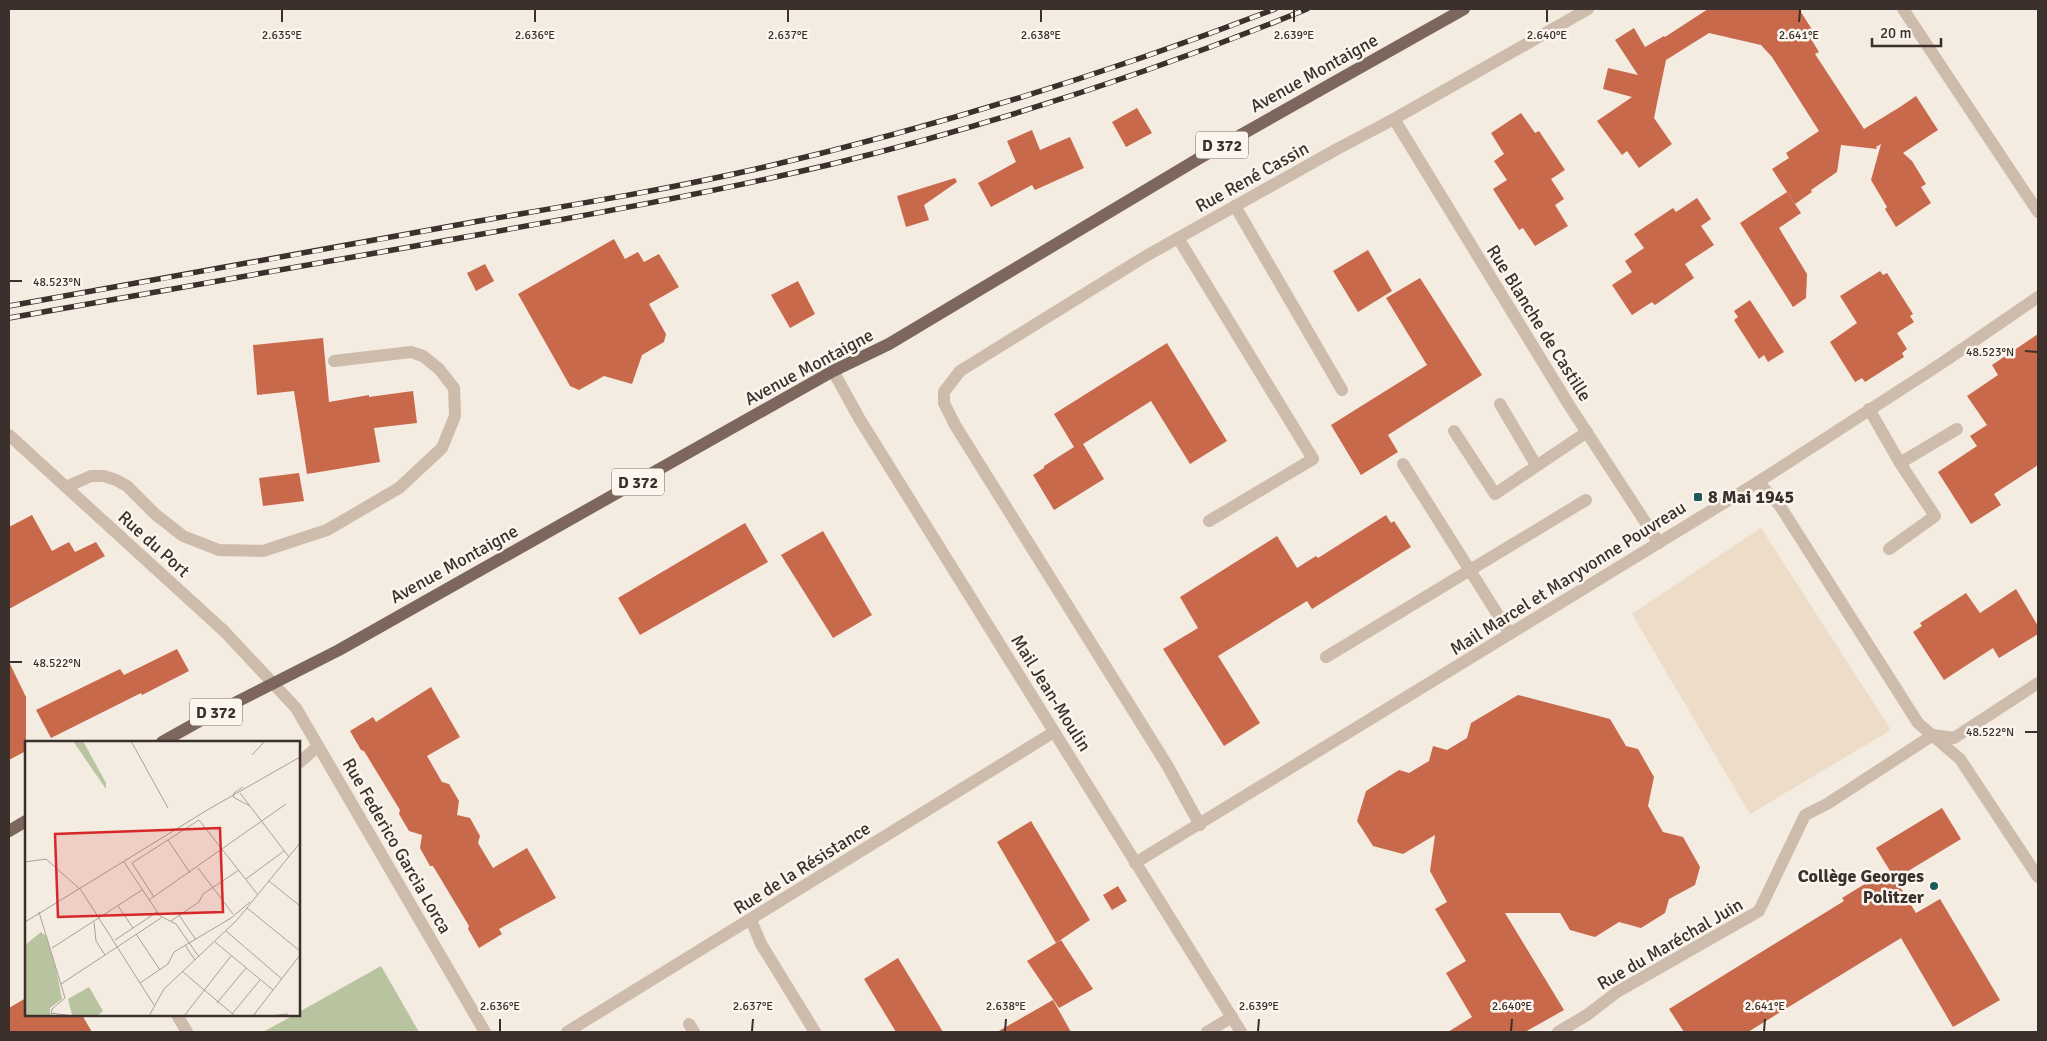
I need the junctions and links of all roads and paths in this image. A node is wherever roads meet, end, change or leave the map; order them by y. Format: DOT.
graph roads {
  1 [pos="1464,9"];
  2 [pos="1588,9"];
  3 [pos="1903,9"];
  4 [pos="1394,119"];
  5 [pos="1235,206"];
  6 [pos="2038,212"];
  7 [pos="1178,238"];
  8 [pos="2038,297"];
  9 [pos="334,361"];
  10 [pos="833,371"];
  11 [pos="1342,390"];
  12 [pos="1500,404"];
  13 [pos="1869,409"];
  14 [pos="1956,429"];
  15 [pos="1454,431"];
  16 [pos="1587,432"];
  17 [pos="9,435"];
  18 [pos="1900,463"];
  19 [pos="1403,464"];
  20 [pos="1536,465"];
  21 [pos="1758,482"];
  22 [pos="66,487"];
  23 [pos="1586,500"];
  24 [pos="1209,521"];
  25 [pos="1659,543"];
  26 [pos="1889,549"];
  27 [pos="1470,570"];
  28 [pos="1510,634"];
  29 [pos="1326,657"];
  30 [pos="2038,683"];
  31 [pos="272,684"];
  32 [pos="1054,732"];
  33 [pos="1933,735"];
  34 [pos="164,741"];
  35 [pos="318,746"];
  36 [pos="300,762"];
  37 [pos="25,822"];
  38 [pos="1200,825"];
  39 [pos="9,831"];
  40 [pos="1136,863"];
  41 [pos="2038,877"];
  42 [pos="751,920"];
  43 [pos="178,1016"];
  44 [pos="1232,1017"];
  45 [pos="187,1032"];
  46 [pos="485,1032"];
  47 [pos="567,1032"];
  48 [pos="815,1032"];
  49 [pos="1207,1032"];
  50 [pos="1241,1032"];
  51 [pos="1558,1032"];
  1 -- 10 [label="main road, Avenue Montaigne / D 372"];
  2 -- 4 [label="street, Rue René Cassin"];
  3 -- 6 [label="street"];
  4 -- 5 [label="street, Rue René Cassin"];
  4 -- 16 [label="street, Rue Blanche de Castille"];
  5 -- 7 [label="street, Rue René Cassin"];
  5 -- 11 [label="street"];
  7 -- 24 [label="street"];
  7 -- 38 [label="street, Rue René Cassin"];
  8 -- 13 [label="street, Mail Marcel et Maryvonne Pouvreau"];
  9 -- 22 [label="street"];
  10 -- 31 [label="main road, Avenue Montaigne / D 372"];
  10 -- 32 [label="street, Mail Jean-Moulin"];
  12 -- 20 [label="street"];
  13 -- 18 [label="street"];
  13 -- 21 [label="street, Mail Marcel et Maryvonne Pouvreau"];
  14 -- 18 [label="street"];
  15 -- 20 [label="street"];
  16 -- 20 [label="street"];
  16 -- 25 [label="street, Rue Blanche de Castille"];
  17 -- 22 [label="street, Rue du Port"];
  18 -- 26 [label="street"];
  19 -- 27 [label="street"];
  21 -- 25 [label="street, Mail Marcel et Maryvonne Pouvreau"];
  21 -- 33 [label="street"];
  22 -- 31 [label="street, Rue du Port"];
  23 -- 27 [label="street"];
  25 -- 28 [label="street, Mail Marcel et Maryvonne Pouvreau"];
  27 -- 28 [label="street"];
  27 -- 29 [label="street"];
  28 -- 38 [label="street, Mail Marcel et Maryvonne Pouvreau"];
  30 -- 33 [label="street"];
  31 -- 34 [label="main road, Avenue Montaigne / D 372"];
  31 -- 35 [label="street, Rue Federico Garcia Lorca"];
  32 -- 40 [label="street, Mail Jean-Moulin"];
  32 -- 42 [label="street, Rue de la Résistance"];
  33 -- 41 [label="street"];
  33 -- 51 [label="street, Rue du Maréchal Juin"];
  35 -- 36 [label="street"];
  35 -- 46 [label="street, Rue Federico Garcia Lorca"];
  37 -- 39 [label="main road"];
  38 -- 40 [label="street, Mail Marcel et Maryvonne Pouvreau"];
  40 -- 44 [label="street, Mail Jean-Moulin"];
  42 -- 47 [label="street, Rue de la Résistance"];
  42 -- 48 [label="street"];
  43 -- 45 [label="street"];
  44 -- 49 [label="street"];
  44 -- 50 [label="street, Mail Jean-Moulin"];
}
